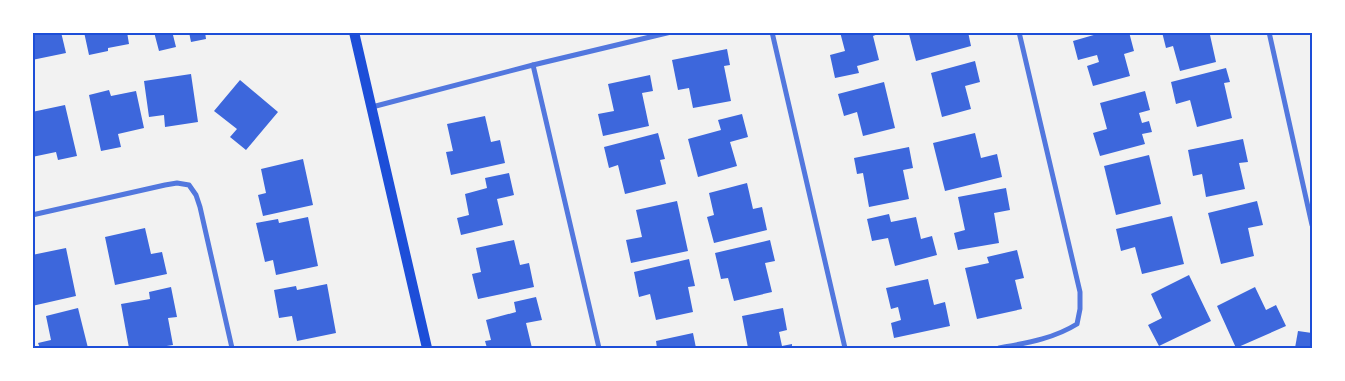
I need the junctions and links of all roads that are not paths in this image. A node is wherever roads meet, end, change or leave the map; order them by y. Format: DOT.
graph roads {
  1 [pos="354,32"];
  2 [pos="671,32"];
  3 [pos="772,32"];
  4 [pos="1019,32"];
  5 [pos="1269,32"];
  6 [pos="533,65"];
  7 [pos="372,107"];
  8 [pos="32,215"];
  9 [pos="1312,225"];
  10 [pos="232,348"];
  11 [pos="427,348"];
  12 [pos="599,348"];
  13 [pos="845,348"];
  14 [pos="999,348"];
  1 -- 7 [label="main road"];
  2 -- 6 [label="street"];
  3 -- 13 [label="street"];
  4 -- 14 [label="street"];
  5 -- 9 [label="street"];
  6 -- 7 [label="street"];
  6 -- 12 [label="street"];
  7 -- 11 [label="main road"];
  8 -- 10 [label="street"];
}
